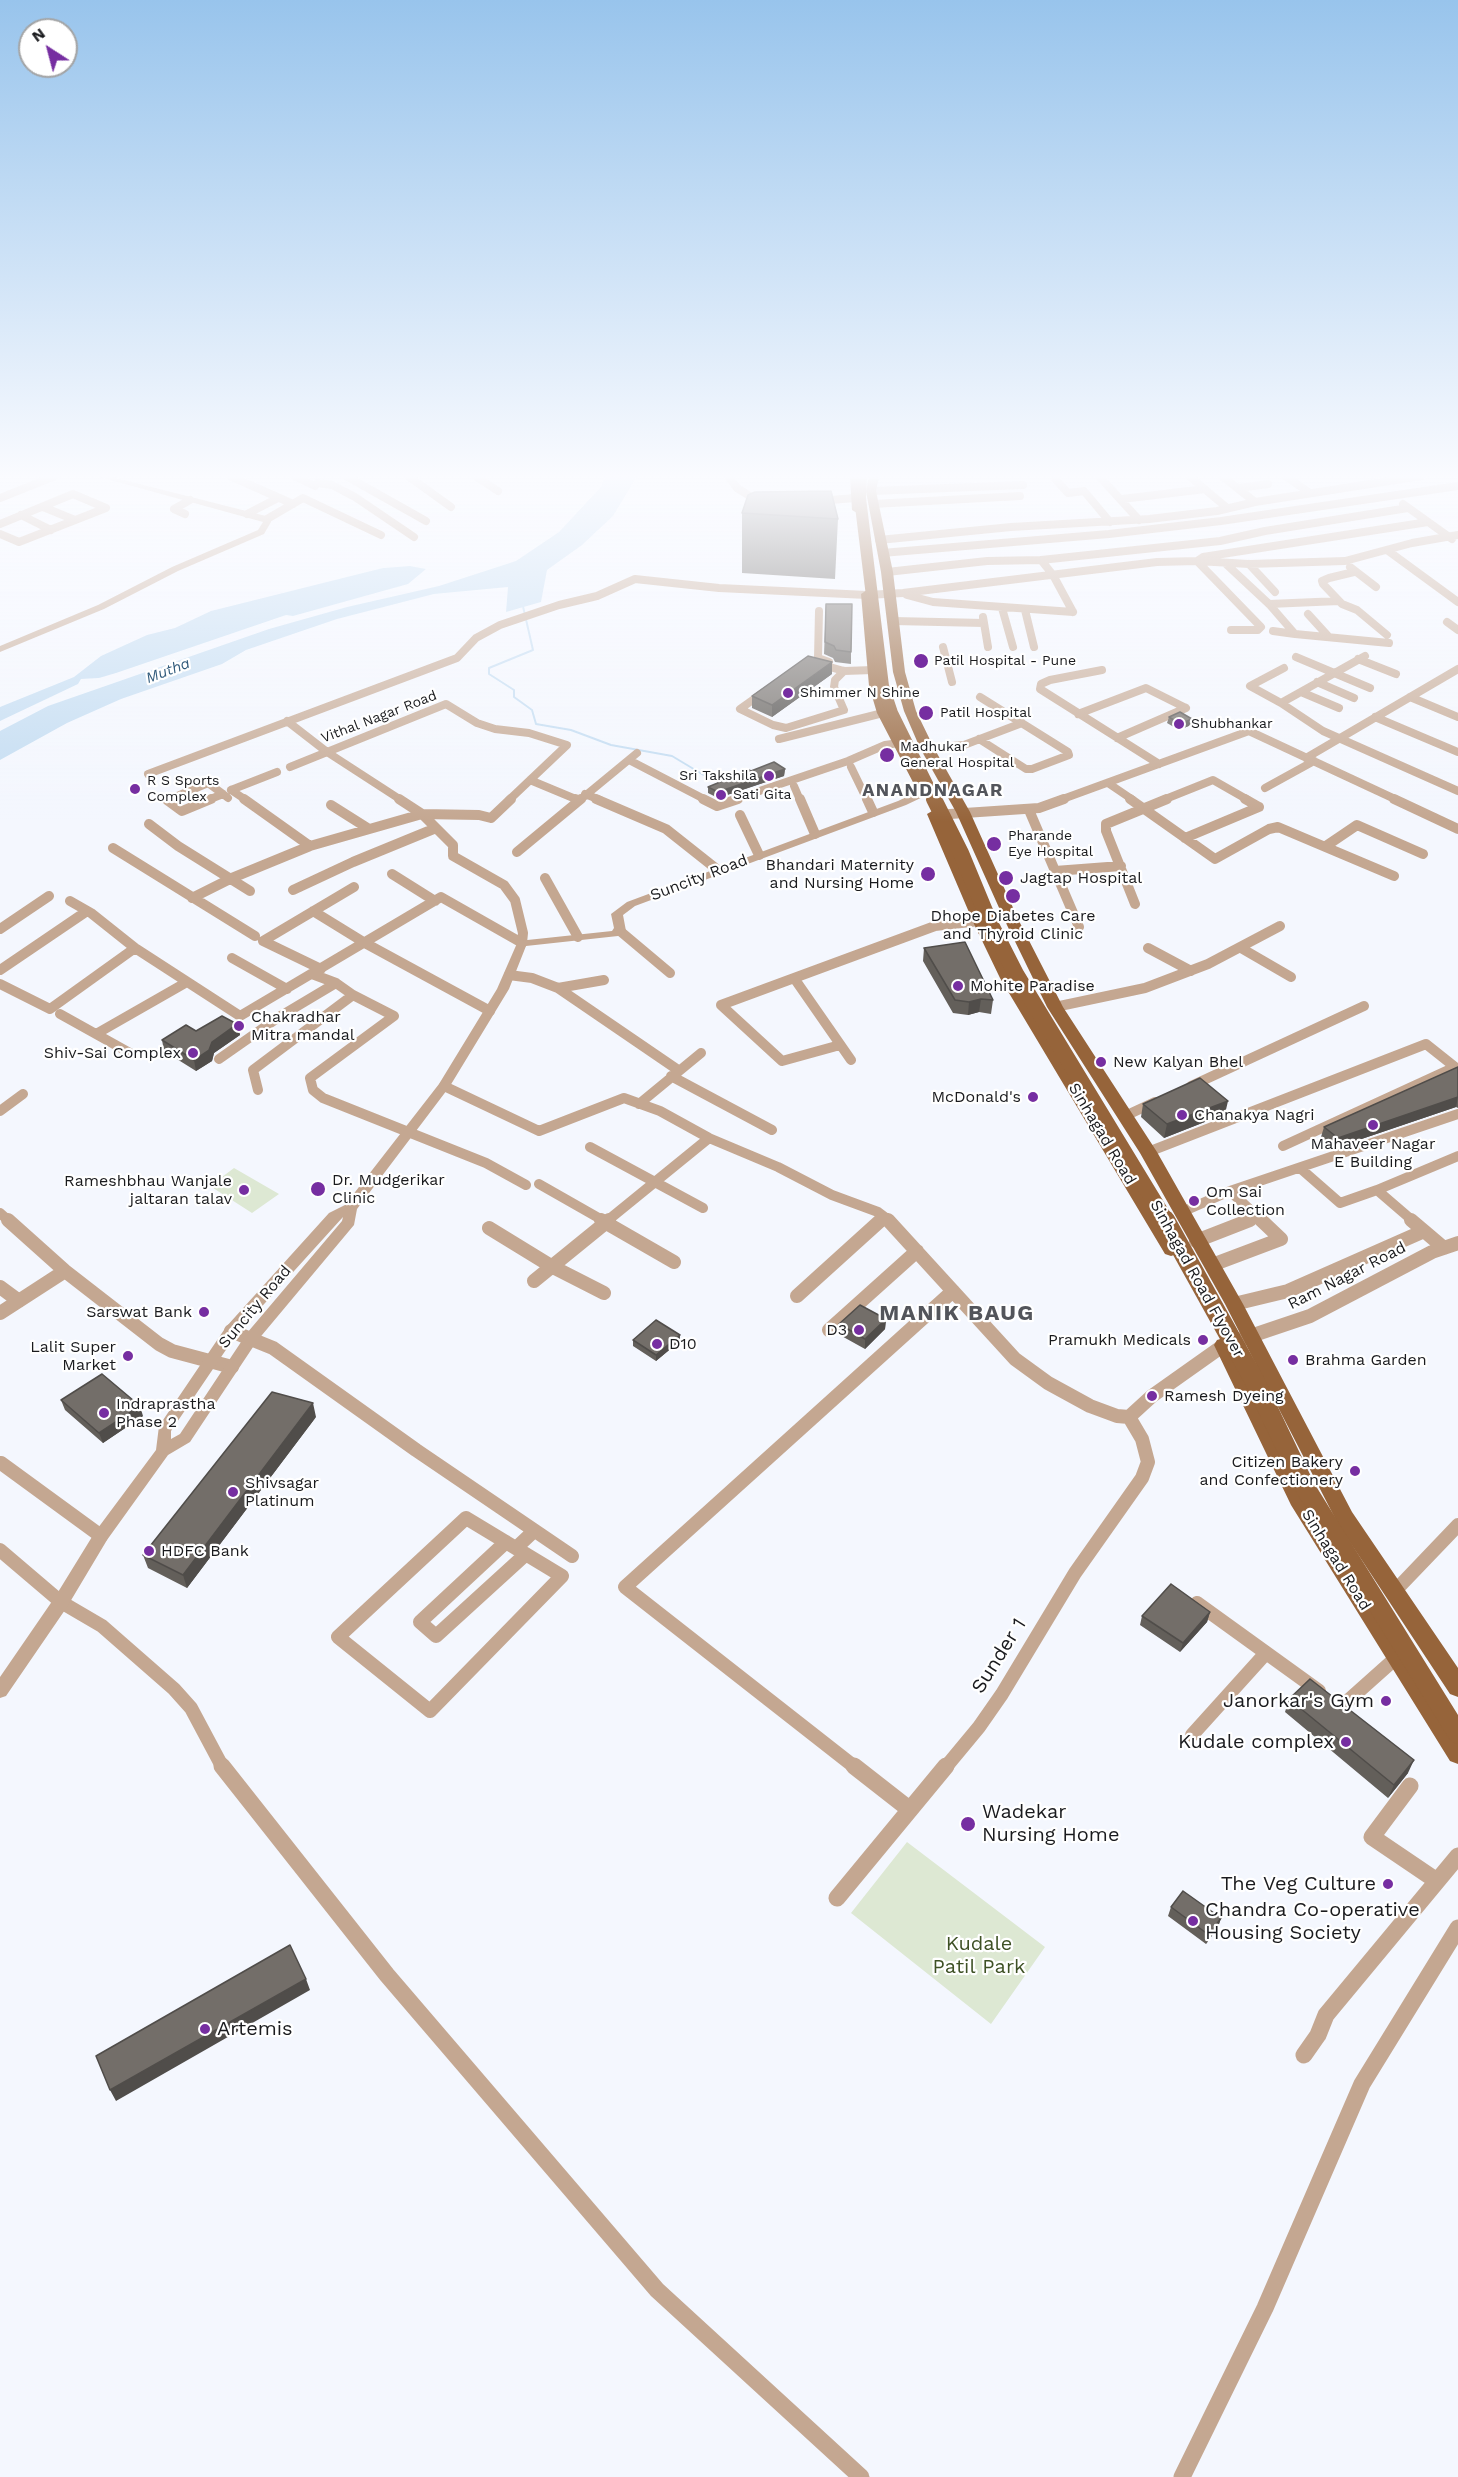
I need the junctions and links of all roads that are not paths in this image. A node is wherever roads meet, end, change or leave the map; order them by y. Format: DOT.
graph roads {
  1 [pos="130,592"];
  2 [pos="607,592"];
  3 [pos="794,592"];
  4 [pos="867,592"];
  5 [pos="871,592"];
  6 [pos="878,592"];
  7 [pos="908,592"];
  8 [pos="1062,592"];
  9 [pos="1227,592"];
  10 [pos="1256,592"];
  11 [pos="1331,592"];
  12 [pos="1444,592"];
  13 [pos="903,593"];
  14 [pos="890,594"];
  15 [pos="867,595"];
  16 [pos="120,596"];
  17 [pos="1339,601"];
  18 [pos="1458,602"];
  19 [pos="1269,604"];
  20 [pos="981,607"];
  21 [pos="1002,608"];
  22 [pos="1024,610"];
  23 [pos="819,611"];
  24 [pos="1308,614"];
  25 [pos="894,621"];
  26 [pos="1447,622"];
  27 [pos="984,623"];
  28 [pos="1231,630"];
  29 [pos="1458,630"];
  30 [pos="1273,631"];
  31 [pos="1295,634"];
  32 [pos="1328,636"];
  33 [pos="0,641"];
  34 [pos="943,646"];
  35 [pos="988,647"];
  36 [pos="1013,647"];
  37 [pos="1034,647"];
  38 [pos="0,649"];
  39 [pos="1296,657"];
  40 [pos="1358,660"];
  41 [pos="806,661"];
  42 [pos="873,667"];
  43 [pos="1284,668"];
  44 [pos="1458,669"];
  45 [pos="1102,670"];
  46 [pos="844,671"];
  47 [pos="1334,673"];
  48 [pos="1396,674"];
  49 [pos="1387,679"];
  50 [pos="952,682"];
  51 [pos="1317,682"];
  52 [pos="768,688"];
  53 [pos="1370,688"];
  54 [pos="1301,692"];
  55 [pos="980,697"];
  56 [pos="1410,697"];
  57 [pos="1354,698"];
  58 [pos="1281,703"];
  59 [pos="1339,708"];
  60 [pos="883,713"];
  61 [pos="1078,714"];
  62 [pos="1376,717"];
  63 [pos="1458,717"];
  64 [pos="287,722"];
  65 [pos="1022,723"];
  66 [pos="1117,738"];
  67 [pos="1339,738"];
  68 [pos="779,739"];
  69 [pos="979,739"];
  70 [pos="899,743"];
  71 [pos="927,748"];
  72 [pos="327,752"];
  73 [pos="1458,753"];
  74 [pos="1310,759"];
  75 [pos="1159,764"];
  76 [pos="290,767"];
  77 [pos="851,767"];
  78 [pos="277,772"];
  79 [pos="148,774"];
  80 [pos="530,780"];
  81 [pos="1108,783"];
  82 [pos="794,786"];
  83 [pos="1265,788"];
  84 [pos="950,789"];
  85 [pos="1458,791"];
  86 [pos="925,792"];
  87 [pos="229,795"];
  88 [pos="582,797"];
  89 [pos="331,806"];
  90 [pos="1142,808"];
  91 [pos="1029,810"];
  92 [pos="873,812"];
  93 [pos="963,812"];
  94 [pos="422,814"];
  95 [pos="740,814"];
  96 [pos="935,815"];
  97 [pos="149,824"];
  98 [pos="436,828"];
  99 [pos="369,829"];
  100 [pos="1458,829"];
  101 [pos="815,834"];
  102 [pos="1185,838"];
  103 [pos="310,846"];
  104 [pos="1326,846"];
  105 [pos="113,848"];
  106 [pos="517,852"];
  107 [pos="1423,854"];
  108 [pos="759,855"];
  109 [pos="1121,866"];
  110 [pos="1055,870"];
  111 [pos="720,871"];
  112 [pos="392,874"];
  113 [pos="1394,876"];
  114 [pos="232,878"];
  115 [pos="545,878"];
  116 [pos="354,887"];
  117 [pos="293,890"];
  118 [pos="250,891"];
  119 [pos="49,896"];
  120 [pos="192,898"];
  121 [pos="70,901"];
  122 [pos="435,901"];
  123 [pos="1135,904"];
  124 [pos="87,911"];
  125 [pos="313,911"];
  126 [pos="980,921"];
  127 [pos="1280,926"];
  128 [pos="1079,927"];
  129 [pos="0,929"];
  130 [pos="620,932"];
  131 [pos="255,936"];
  132 [pos="578,937"];
  133 [pos="365,943"];
  134 [pos="522,943"];
  135 [pos="135,948"];
  136 [pos="1148,948"];
  137 [pos="1241,948"];
  138 [pos="232,958"];
  139 [pos="0,970"];
  140 [pos="1191,971"];
  141 [pos="316,972"];
  142 [pos="670,973"];
  143 [pos="509,975"];
  144 [pos="1291,977"];
  145 [pos="794,978"];
  146 [pos="604,980"];
  147 [pos="187,982"];
  148 [pos="336,983"];
  149 [pos="0,984"];
  150 [pos="558,988"];
  151 [pos="286,989"];
  152 [pos="353,995"];
  153 [pos="1364,1006"];
  154 [pos="1055,1007"];
  155 [pos="490,1011"];
  156 [pos="60,1014"];
  157 [pos="96,1034"];
  158 [pos="840,1045"];
  159 [pos="130,1053"];
  160 [pos="701,1053"];
  161 [pos="219,1059"];
  162 [pos="851,1060"];
  163 [pos="675,1073"];
  164 [pos="444,1086"];
  165 [pos="258,1090"];
  166 [pos="23,1094"];
  167 [pos="639,1104"];
  168 [pos="0,1111"];
  169 [pos="1458,1114"];
  170 [pos="1125,1116"];
  171 [pos="772,1130"];
  172 [pos="410,1131"];
  173 [pos="709,1138"];
  174 [pos="1283,1146"];
  175 [pos="590,1147"];
  176 [pos="1148,1152"];
  177 [pos="1458,1156"];
  178 [pos="1300,1168"];
  179 [pos="655,1182"];
  180 [pos="1377,1190"];
  181 [pos="1230,1191"];
  182 [pos="350,1208"];
  183 [pos="703,1208"];
  184 [pos="1182,1212"];
  185 [pos="0,1213"];
  186 [pos="884,1217"];
  187 [pos="1257,1217"];
  188 [pos="606,1222"];
  189 [pos="489,1227"];
  190 [pos="1424,1231"];
  191 [pos="1196,1241"];
  192 [pos="1458,1243"];
  193 [pos="1444,1248"];
  194 [pos="917,1251"];
  195 [pos="674,1262"];
  196 [pos="1212,1265"];
  197 [pos="551,1266"];
  198 [pos="65,1271"];
  199 [pos="534,1281"];
  200 [pos="0,1287"];
  201 [pos="953,1291"];
  202 [pos="604,1293"];
  203 [pos="797,1296"];
  204 [pos="19,1301"];
  205 [pos="1234,1304"];
  206 [pos="0,1313"];
  207 [pos="829,1330"];
  208 [pos="231,1331"];
  209 [pos="252,1337"];
  210 [pos="1251,1337"];
  211 [pos="1224,1345"];
  212 [pos="211,1361"];
  213 [pos="232,1367"];
  214 [pos="1129,1417"];
  215 [pos="164,1451"];
  216 [pos="1,1462"];
  217 [pos="1458,1525"];
  218 [pos="534,1531"];
  219 [pos="101,1536"];
  220 [pos="516,1548"];
  221 [pos="0,1550"];
  222 [pos="572,1556"];
  223 [pos="1394,1592"];
  224 [pos="1184,1594"];
  225 [pos="61,1602"];
  226 [pos="1266,1653"];
  227 [pos="1397,1657"];
  228 [pos="1,1687"];
  229 [pos="1458,1687"];
  230 [pos="1458,1715"];
  231 [pos="1458,1734"];
  232 [pos="1192,1735"];
  233 [pos="1458,1754"];
  234 [pos="1410,1786"];
  235 [pos="909,1809"];
  236 [pos="1458,1856"];
  237 [pos="1437,1881"];
  238 [pos="837,1898"];
  239 [pos="1458,1928"];
  240 [pos="1304,2055"];
  241 [pos="861,2477"];
  242 [pos="1182,2477"];
  1 -- 16 [label="street"];
  2 -- 64 [label="street"];
  3 -- 15 [label="street"];
  4 -- 15 [label="main road, Sinhagad Road"];
  5 -- 231 [label="main road, Sinhagad Road Flyover, bridge"];
  6 -- 230 [label="main road, Sinhagad Road Flyover, bridge"];
  7 -- 13 [label="street"];
  8 -- 22 [label="street"];
  9 -- 28 [label="street"];
  10 -- 19 [label="street"];
  11 -- 17 [label="street"];
  12 -- 18 [label="street"];
  13 -- 14 [label="street"];
  13 -- 20 [label="street"];
  14 -- 15 [label="street"];
  14 -- 25 [label="main road, Sinhagad Road"];
  15 -- 42 [label="main road, Sinhagad Road"];
  16 -- 33 [label="street"];
  16 -- 38 [label="street"];
  17 -- 19 [label="street"];
  17 -- 32 [label="street"];
  19 -- 31 [label="street"];
  20 -- 21 [label="street"];
  20 -- 27 [label="street"];
  21 -- 22 [label="street"];
  21 -- 36 [label="street"];
  22 -- 37 [label="street"];
  23 -- 42 [label="street"];
  24 -- 32 [label="street"];
  25 -- 27 [label="street"];
  25 -- 71 [label="main road, Sinhagad Road"];
  26 -- 29 [label="street"];
  27 -- 35 [label="street"];
  30 -- 31 [label="street"];
  31 -- 32 [label="street"];
  34 -- 50 [label="street"];
  39 -- 47 [label="street"];
  40 -- 47 [label="street"];
  40 -- 48 [label="street"];
  40 -- 49 [label="street"];
  41 -- 46 [label="street"];
  42 -- 46 [label="street"];
  42 -- 60 [label="main road, Sinhagad Road"];
  43 -- 58 [label="street"];
  44 -- 56 [label="street"];
  45 -- 61 [label="street"];
  46 -- 52 [label="street"];
  47 -- 51 [label="street"];
  47 -- 53 [label="street"];
  51 -- 54 [label="street"];
  51 -- 57 [label="street"];
  54 -- 58 [label="street"];
  54 -- 59 [label="street"];
  55 -- 65 [label="street"];
  56 -- 62 [label="street"];
  56 -- 63 [label="street"];
  58 -- 67 [label="street"];
  60 -- 68 [label="street"];
  60 -- 70 [label="main road, Sinhagad Road"];
  61 -- 66 [label="street"];
  61 -- 66 [label="street"];
  62 -- 67 [label="street"];
  62 -- 73 [label="street"];
  64 -- 72 [label="street, Suncity Road"];
  64 -- 79 [label="street"];
  65 -- 69 [label="street"];
  65 -- 69 [label="street"];
  66 -- 75 [label="street"];
  67 -- 74 [label="street"];
  67 -- 85 [label="street"];
  69 -- 71 [label="street"];
  70 -- 86 [label="main road, Sinhagad Road"];
  70 -- 88 [label="street"];
  71 -- 84 [label="main road, Sinhagad Road"];
  72 -- 76 [label="street, Vithal Nagar Road"];
  72 -- 80 [label="street, Vithal Nagar Road"];
  72 -- 94 [label="street, Suncity Road"];
  74 -- 75 [label="street"];
  74 -- 83 [label="street"];
  74 -- 100 [label="street"];
  75 -- 81 [label="street"];
  77 -- 92 [label="street"];
  78 -- 87 [label="street"];
  80 -- 88 [label="street"];
  80 -- 94 [label="street"];
  81 -- 90 [label="street"];
  81 -- 91 [label="street"];
  82 -- 101 [label="street"];
  84 -- 86 [label="street, Suncity Road"];
  84 -- 93 [label="main road, Sinhagad Road"];
  86 -- 92 [label="street, Suncity Road"];
  86 -- 96 [label="main road, Sinhagad Road"];
  87 -- 87 [label="street"];
  87 -- 103 [label="street"];
  88 -- 106 [label="street"];
  88 -- 111 [label="street"];
  89 -- 99 [label="street"];
  90 -- 102 [label="street"];
  90 -- 102 [label="street"];
  90 -- 109 [label="street"];
  91 -- 93 [label="street"];
  91 -- 110 [label="street"];
  92 -- 101 [label="street, Suncity Road"];
  93 -- 96 [label="street"];
  93 -- 154 [label="main road, Sinhagad Road"];
  94 -- 98 [label="street, Suncity Road"];
  94 -- 99 [label="street"];
  95 -- 108 [label="street"];
  96 -- 126 [label="main road, Sinhagad Road"];
  97 -- 114 [label="street"];
  98 -- 117 [label="street"];
  98 -- 134 [label="street, Suncity Road"];
  99 -- 103 [label="street"];
  101 -- 108 [label="street, Suncity Road"];
  102 -- 104 [label="street"];
  103 -- 114 [label="street"];
  104 -- 107 [label="street"];
  104 -- 113 [label="street"];
  105 -- 120 [label="street"];
  108 -- 111 [label="street, Suncity Road"];
  109 -- 110 [label="street"];
  109 -- 123 [label="street"];
  110 -- 128 [label="street"];
  111 -- 130 [label="street, Suncity Road"];
  112 -- 122 [label="street"];
  114 -- 118 [label="street"];
  114 -- 120 [label="street"];
  115 -- 132 [label="street"];
  116 -- 125 [label="street"];
  119 -- 129 [label="street"];
  120 -- 131 [label="street"];
  121 -- 124 [label="street"];
  122 -- 133 [label="street"];
  122 -- 134 [label="street"];
  124 -- 135 [label="street"];
  124 -- 139 [label="street"];
  125 -- 133 [label="street"];
  125 -- 141 [label="street"];
  126 -- 145 [label="street"];
  126 -- 211 [label="main road, Sinhagad Road"];
  127 -- 137 [label="street"];
  130 -- 132 [label="street"];
  130 -- 142 [label="street"];
  132 -- 134 [label="street"];
  133 -- 141 [label="street"];
  133 -- 155 [label="street"];
  134 -- 143 [label="street, Suncity Road"];
  135 -- 147 [label="street"];
  135 -- 149 [label="street"];
  136 -- 140 [label="street"];
  137 -- 140 [label="street"];
  137 -- 144 [label="street"];
  138 -- 151 [label="street"];
  140 -- 154 [label="street"];
  141 -- 148 [label="street"];
  141 -- 151 [label="street"];
  143 -- 150 [label="street"];
  143 -- 155 [label="street, Suncity Road"];
  145 -- 158 [label="street"];
  145 -- 158 [label="street"];
  146 -- 150 [label="street"];
  147 -- 151 [label="street"];
  147 -- 157 [label="street"];
  148 -- 152 [label="street"];
  148 -- 161 [label="street"];
  150 -- 163 [label="street"];
  152 -- 165 [label="street"];
  152 -- 172 [label="street"];
  153 -- 170 [label="street"];
  154 -- 170 [label="main road, Sinhagad Road"];
  155 -- 164 [label="street, Suncity Road"];
  156 -- 157 [label="street"];
  157 -- 159 [label="street"];
  158 -- 162 [label="street"];
  160 -- 163 [label="street"];
  163 -- 167 [label="street"];
  163 -- 171 [label="street"];
  164 -- 167 [label="street"];
  164 -- 172 [label="street, Suncity Road"];
  166 -- 168 [label="street"];
  167 -- 173 [label="street"];
  169 -- 178 [label="street"];
  170 -- 176 [label="main road, Sinhagad Road"];
  172 -- 182 [label="street, Suncity Road"];
  172 -- 188 [label="street"];
  173 -- 179 [label="street"];
  173 -- 186 [label="street"];
  174 -- 176 [label="street"];
  175 -- 179 [label="street"];
  176 -- 184 [label="main road, Sinhagad Road"];
  177 -- 180 [label="street"];
  178 -- 180 [label="street"];
  178 -- 181 [label="street"];
  179 -- 183 [label="street"];
  179 -- 188 [label="street"];
  180 -- 190 [label="street"];
  181 -- 184 [label="street"];
  181 -- 187 [label="street"];
  182 -- 208 [label="street, Suncity Road"];
  182 -- 209 [label="street, Suncity Road"];
  184 -- 191 [label="main road, Sinhagad Road"];
  185 -- 198 [label="street"];
  186 -- 194 [label="street"];
  186 -- 203 [label="street"];
  187 -- 191 [label="street"];
  187 -- 196 [label="street"];
  188 -- 195 [label="street"];
  188 -- 197 [label="street"];
  189 -- 197 [label="street"];
  190 -- 193 [label="street"];
  190 -- 205 [label="street"];
  191 -- 196 [label="main road, Sinhagad Road"];
  192 -- 193 [label="street, Ram Nagar Road"];
  193 -- 210 [label="street, Ram Nagar Road"];
  194 -- 201 [label="street"];
  194 -- 207 [label="street"];
  196 -- 205 [label="main road, Sinhagad Road"];
  197 -- 199 [label="street"];
  197 -- 202 [label="street"];
  198 -- 204 [label="street"];
  198 -- 212 [label="street"];
  200 -- 204 [label="street"];
  201 -- 214 [label="street"];
  201 -- 235 [label="street"];
  204 -- 206 [label="street"];
  205 -- 210 [label="main road, Sinhagad Road"];
  208 -- 209 [label="street"];
  208 -- 212 [label="street, Suncity Road"];
  209 -- 213 [label="street, Suncity Road"];
  209 -- 218 [label="street"];
  210 -- 211 [label="street, Ram Nagar Road"];
  210 -- 223 [label="main road, Sinhagad Road"];
  211 -- 214 [label="street, Ram Nagar Road"];
  211 -- 227 [label="main road, Sinhagad Road"];
  212 -- 213 [label="street"];
  212 -- 215 [label="street, Suncity Road"];
  213 -- 215 [label="street, Suncity Road"];
  214 -- 235 [label="street, Sunder 1"];
  215 -- 219 [label="street, Suncity Road"];
  216 -- 219 [label="street"];
  217 -- 223 [label="street"];
  218 -- 220 [label="street"];
  218 -- 222 [label="street"];
  219 -- 225 [label="street, Suncity Road"];
  220 -- 220 [label="street"];
  220 -- 220 [label="street"];
  221 -- 225 [label="street"];
  223 -- 229 [label="main road, Sinhagad Road"];
  224 -- 226 [label="street"];
  225 -- 228 [label="street, Suncity Road"];
  225 -- 241 [label="street"];
  226 -- 227 [label="street"];
  226 -- 232 [label="street"];
  227 -- 233 [label="main road, Sinhagad Road"];
  234 -- 237 [label="street"];
  235 -- 238 [label="street, Sunder 1"];
  236 -- 237 [label="street"];
  237 -- 240 [label="street"];
  239 -- 242 [label="street"];
}
